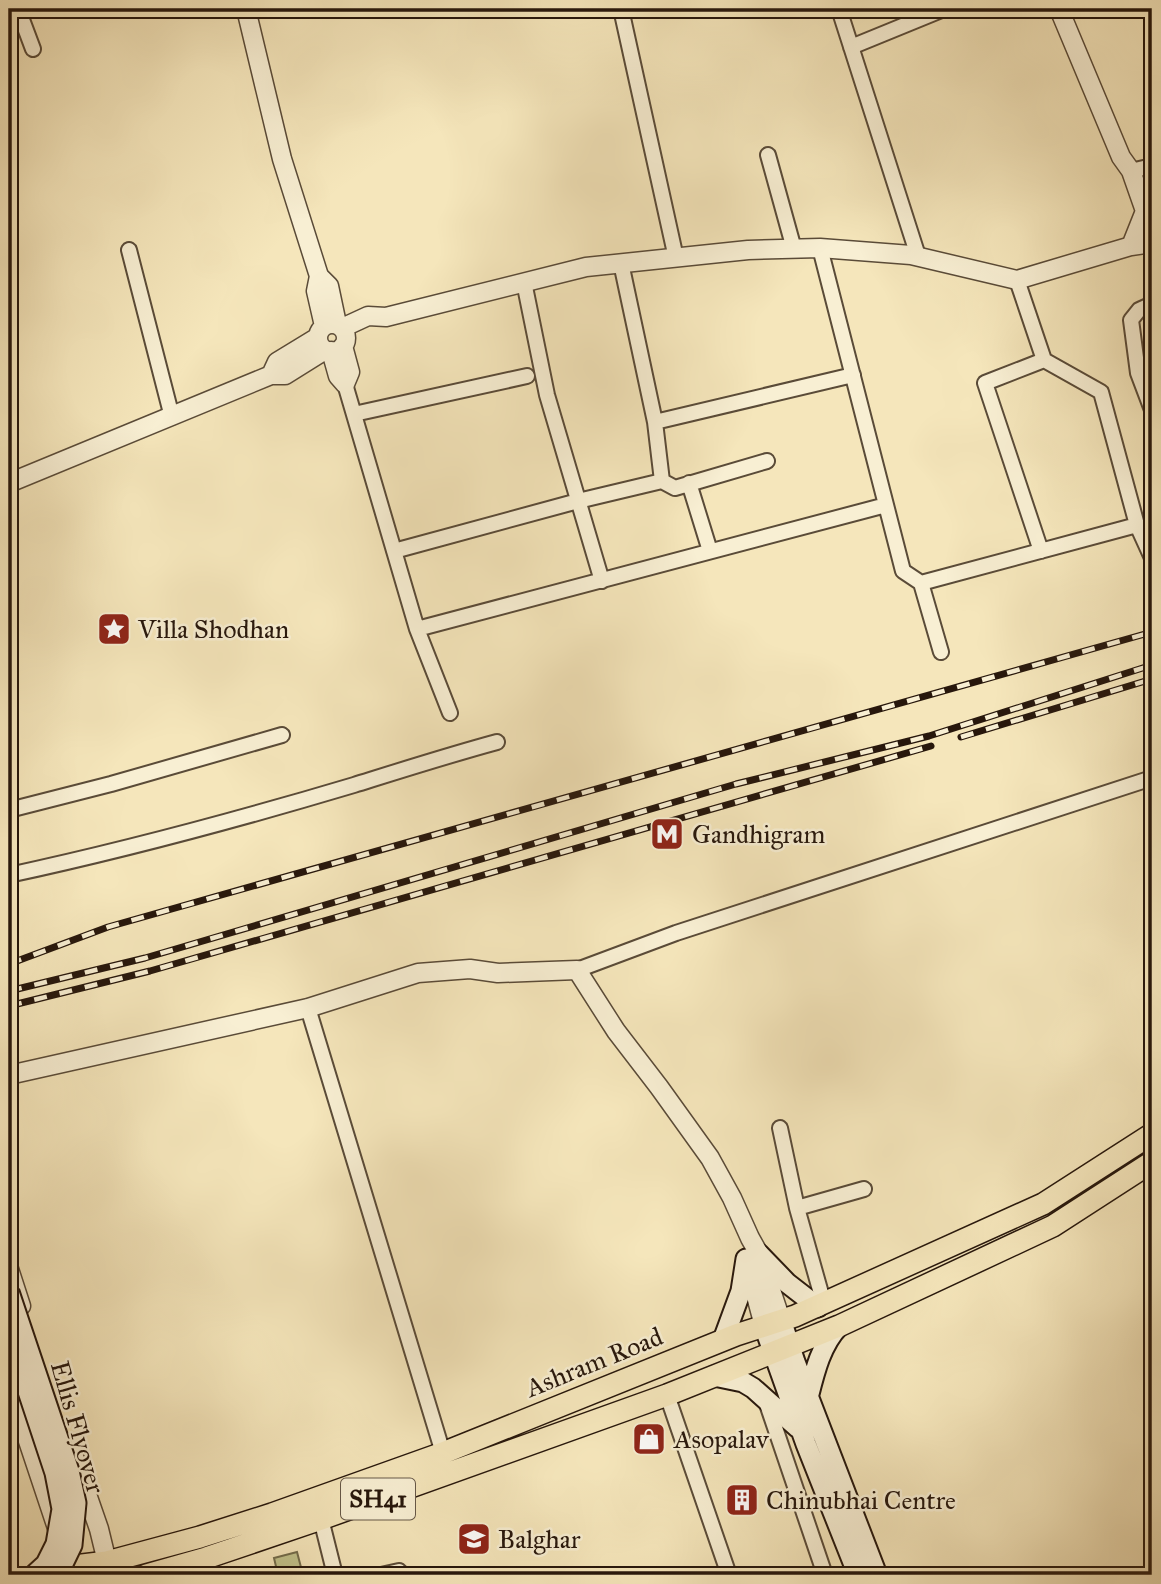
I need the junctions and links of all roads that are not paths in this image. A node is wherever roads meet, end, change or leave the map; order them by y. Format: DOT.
graph roads {
  1 [pos="18,9"];
  2 [pos="246,9"];
  3 [pos="621,9"];
  4 [pos="839,9"];
  5 [pos="944,9"];
  6 [pos="1059,9"];
  7 [pos="851,47"];
  8 [pos="33,49"];
  9 [pos="768,155"];
  10 [pos="1152,166"];
  11 [pos="1131,171"];
  12 [pos="1152,243"];
  13 [pos="1131,246"];
  14 [pos="820,248"];
  15 [pos="794,249"];
  16 [pos="129,250"];
  17 [pos="918,256"];
  18 [pos="676,258"];
  19 [pos="621,263"];
  20 [pos="1017,280"];
  21 [pos="524,282"];
  22 [pos="1152,304"];
  23 [pos="333,337"];
  24 [pos="1044,360"];
  25 [pos="853,375"];
  26 [pos="527,376"];
  27 [pos="345,384"];
  28 [pos="1152,410"];
  29 [pos="354,414"];
  30 [pos="172,416"];
  31 [pos="655,422"];
  32 [pos="767,461"];
  33 [pos="662,481"];
  34 [pos="9,483"];
  35 [pos="689,483"];
  36 [pos="578,501"];
  37 [pos="886,505"];
  38 [pos="1137,525"];
  39 [pos="394,551"];
  40 [pos="710,551"];
  41 [pos="1041,551"];
  42 [pos="1152,558"];
  43 [pos="602,581"];
  44 [pos="921,583"];
  45 [pos="417,629"];
  46 [pos="941,652"];
  47 [pos="450,713"];
  48 [pos="282,735"];
  49 [pos="497,742"];
  50 [pos="1152,778"];
  51 [pos="9,810"];
  52 [pos="9,876"];
  53 [pos="577,970"];
  54 [pos="308,1008"];
  55 [pos="9,1075"];
  56 [pos="780,1128"];
  57 [pos="1152,1134"];
  58 [pos="1152,1162"];
  59 [pos="864,1189"];
  60 [pos="797,1208"];
  61 [pos="752,1250"];
  62 [pos="9,1269"];
  63 [pos="9,1292"];
  64 [pos="821,1306"];
  65 [pos="772,1323"];
  66 [pos="839,1326"];
  67 [pos="9,1334"];
  68 [pos="723,1340"];
  69 [pos="781,1349"];
  70 [pos="714,1376"];
  71 [pos="9,1384"];
  72 [pos="667,1395"];
  73 [pos="764,1397"];
  74 [pos="808,1398"];
  75 [pos="801,1431"];
  76 [pos="443,1453"];
  77 [pos="321,1520"];
  78 [pos="107,1562"];
  79 [pos="65,1571"];
  80 [pos="29,1575"];
  81 [pos="34,1575"];
  82 [pos="146,1575"];
  83 [pos="335,1575"];
  84 [pos="381,1575"];
  85 [pos="400,1575"];
  86 [pos="729,1575"];
  87 [pos="825,1575"];
  88 [pos="858,1575"];
  89 [pos="877,1575"];
  1 -- 8 [label="street"];
  2 -- 23 [label="street"];
  3 -- 18 [label="street"];
  4 -- 7 [label="street"];
  5 -- 7 [label="street"];
  6 -- 11 [label="street"];
  7 -- 17 [label="street"];
  9 -- 15 [label="street"];
  10 -- 11 [label="street"];
  11 -- 13 [label="street"];
  12 -- 13 [label="street"];
  13 -- 20 [label="street"];
  14 -- 15 [label="street"];
  14 -- 17 [label="street"];
  14 -- 25 [label="street"];
  15 -- 18 [label="street"];
  16 -- 30 [label="street"];
  17 -- 20 [label="street"];
  18 -- 19 [label="street"];
  19 -- 21 [label="street"];
  19 -- 31 [label="street"];
  20 -- 24 [label="street"];
  21 -- 23 [label="street"];
  21 -- 36 [label="street"];
  22 -- 28 [label="street"];
  23 -- 27 [label="street"];
  23 -- 30 [label="street"];
  24 -- 38 [label="street"];
  24 -- 41 [label="street"];
  25 -- 31 [label="street"];
  25 -- 37 [label="street"];
  26 -- 29 [label="street"];
  27 -- 29 [label="street"];
  29 -- 39 [label="street"];
  30 -- 34 [label="street"];
  31 -- 33 [label="street"];
  32 -- 35 [label="street"];
  33 -- 35 [label="street"];
  33 -- 36 [label="street"];
  35 -- 40 [label="street"];
  36 -- 39 [label="street"];
  36 -- 43 [label="street"];
  37 -- 40 [label="street"];
  37 -- 44 [label="street"];
  38 -- 41 [label="street"];
  38 -- 42 [label="street"];
  39 -- 45 [label="street"];
  40 -- 43 [label="street"];
  41 -- 44 [label="street"];
  43 -- 45 [label="street"];
  44 -- 46 [label="street"];
  45 -- 47 [label="street"];
  48 -- 51 [label="street"];
  49 -- 52 [label="street"];
  50 -- 53 [label="street"];
  53 -- 54 [label="street"];
  53 -- 61 [label="street"];
  54 -- 55 [label="street"];
  54 -- 76 [label="street"];
  56 -- 60 [label="street"];
  57 -- 64 [label="main road, Ashram Road"];
  58 -- 66 [label="main road, Ashram Road / SH41"];
  59 -- 60 [label="street"];
  60 -- 64 [label="street"];
  61 -- 64 [label="main road"];
  61 -- 65 [label="street"];
  61 -- 68 [label="main road"];
  62 -- 78 [label="street"];
  63 -- 79 [label="main road, Ellis Flyover, bridge"];
  64 -- 65 [label="main road, Ashram Road"];
  65 -- 68 [label="main road, Ashram Road"];
  65 -- 69 [label="main road"];
  66 -- 69 [label="main road, Ashram Road / SH41"];
  66 -- 74 [label="main road"];
  67 -- 81 [label="main road, Ellis Flyover, bridge"];
  68 -- 76 [label="main road, Ashram Road"];
  69 -- 70 [label="main road, Ashram Road / SH41"];
  69 -- 74 [label="main road"];
  69 -- 75 [label="main road"];
  70 -- 72 [label="main road, Ashram Road / SH41"];
  70 -- 73 [label="main road"];
  71 -- 79 [label="street"];
  72 -- 77 [label="main road, Ashram Road / SH41"];
  72 -- 86 [label="street"];
  73 -- 75 [label="main road"];
  73 -- 87 [label="street"];
  74 -- 89 [label="main road"];
  75 -- 88 [label="main road"];
  76 -- 78 [label="main road, Ashram Road"];
  77 -- 82 [label="main road, Ashram Road / SH41"];
  77 -- 83 [label="street"];
  78 -- 79 [label="main road, Ashram Road"];
  79 -- 80 [label="main road, Ashram Road"];
  84 -- 85 [label="street"];
}
